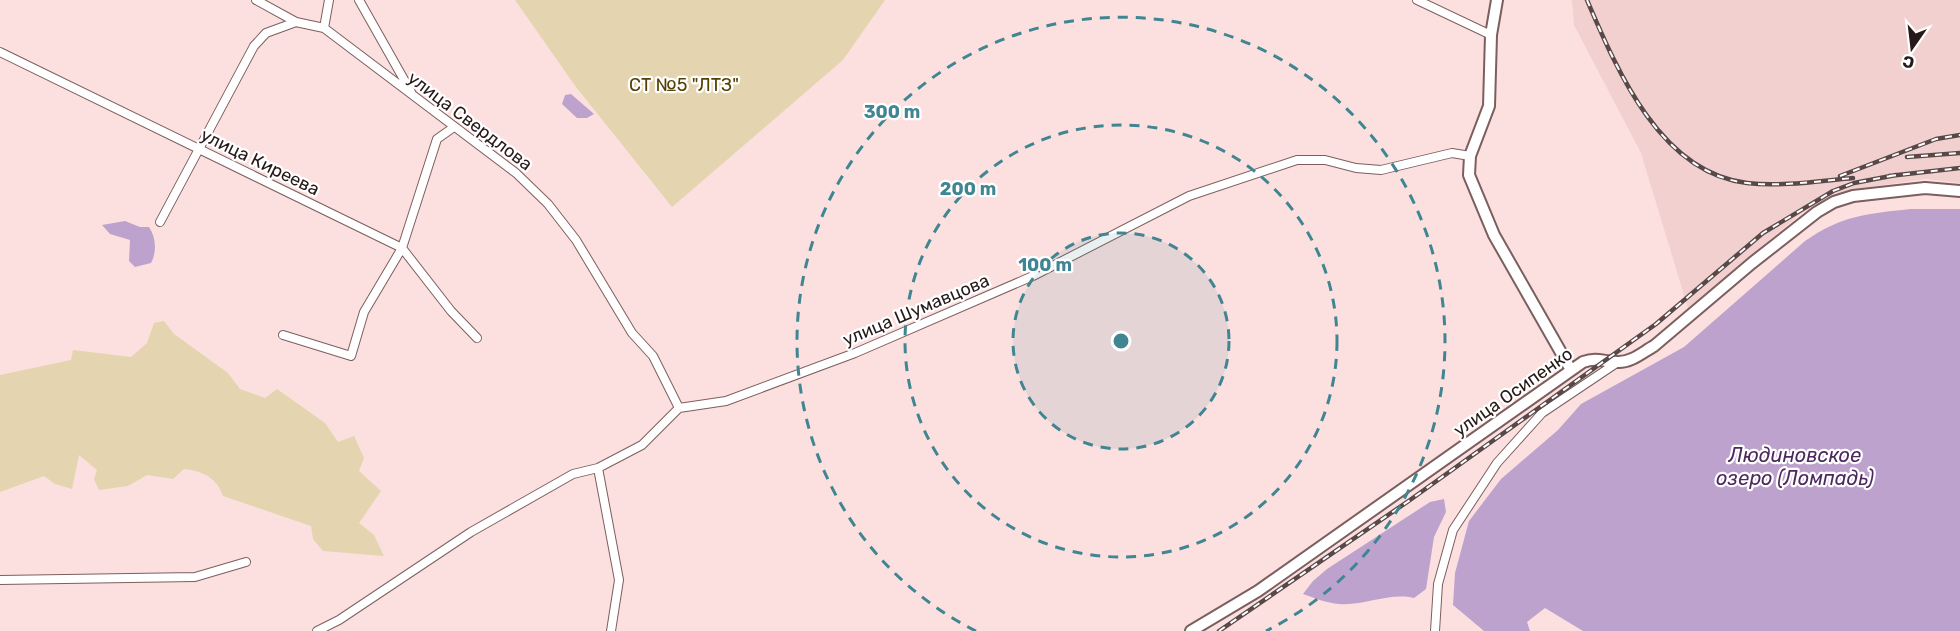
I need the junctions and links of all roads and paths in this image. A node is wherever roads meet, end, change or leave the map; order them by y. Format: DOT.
graph roads {
  1 [pos="256,0"];
  2 [pos="329,0"];
  3 [pos="359,0"];
  4 [pos="1417,0"];
  5 [pos="1497,0"];
  6 [pos="296,22"];
  7 [pos="324,28"];
  8 [pos="1491,35"];
  9 [pos="0,52"];
  10 [pos="413,96"];
  11 [pos="454,127"];
  12 [pos="201,149"];
  13 [pos="1470,156"];
  14 [pos="1960,191"];
  15 [pos="160,222"];
  16 [pos="402,248"];
  17 [pos="283,335"];
  18 [pos="477,338"];
  19 [pos="1617,362"];
  20 [pos="1571,370"];
  21 [pos="679,408"];
  22 [pos="598,468"];
  23 [pos="246,562"];
  24 [pos="0,580"];
  25 [pos="316,631"];
  26 [pos="611,631"];
  27 [pos="1191,631"];
  28 [pos="1436,631"];
  1 -- 6 [label="street, улица Свердлова"];
  2 -- 7 [label="street"];
  3 -- 10 [label="street"];
  4 -- 8 [label="street"];
  5 -- 8 [label="street"];
  6 -- 7 [label="street, улица Свердлова"];
  6 -- 12 [label="street"];
  7 -- 10 [label="street, улица Свердлова"];
  8 -- 13 [label="street"];
  9 -- 12 [label="street, улица Киреева"];
  10 -- 11 [label="street, улица Свердлова"];
  11 -- 16 [label="street"];
  11 -- 21 [label="street, улица Свердлова"];
  12 -- 15 [label="street"];
  12 -- 16 [label="street, улица Киреева"];
  13 -- 20 [label="street"];
  13 -- 21 [label="street, улица Шумавцова"];
  14 -- 19 [label="street, улица Осипенко"];
  16 -- 17 [label="street"];
  16 -- 18 [label="street, улица Киреева"];
  19 -- 20 [label="street, улица Осипенко"];
  19 -- 28 [label="street"];
  20 -- 27 [label="street, улица Осипенко"];
  21 -- 22 [label="street"];
  22 -- 25 [label="street"];
  22 -- 26 [label="street"];
  23 -- 24 [label="street"];
}
